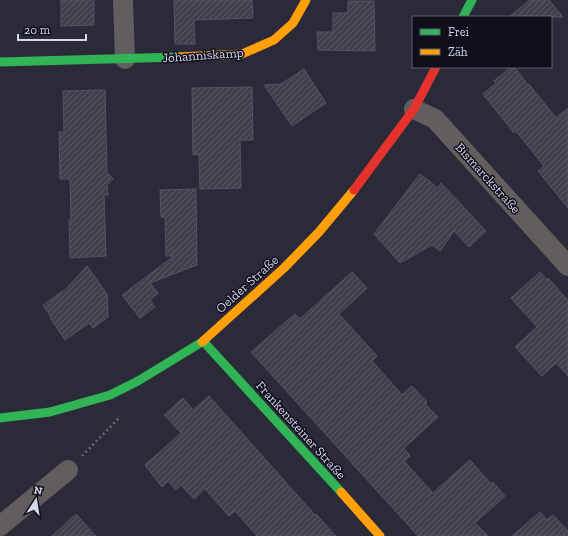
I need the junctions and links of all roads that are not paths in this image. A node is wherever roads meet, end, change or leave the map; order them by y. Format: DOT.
graph roads {
  1 [pos="123,0"];
  2 [pos="306,0"];
  3 [pos="472,0"];
  4 [pos="464,16"];
  5 [pos="125,59"];
  6 [pos="0,62"];
  7 [pos="435,68"];
  8 [pos="414,109"];
  9 [pos="564,254"];
  10 [pos="203,341"];
  11 [pos="0,418"];
  12 [pos="68,470"];
  13 [pos="0,526"];
  14 [pos="380,536"];
  1 -- 5 [label="street"];
  2 -- 5 [label="street, Johanniskamp"];
  3 -- 4 [label="street"];
  5 -- 6 [label="street, Johanniskamp"];
  7 -- 8 [label="street, Oelder Straße"];
  8 -- 9 [label="street, Bismarckstraße"];
  8 -- 10 [label="street, Oelder Straße"];
  10 -- 11 [label="street, Oelder Straße"];
  10 -- 14 [label="street, Frankensteiner Straße"];
  12 -- 13 [label="street"];
}
